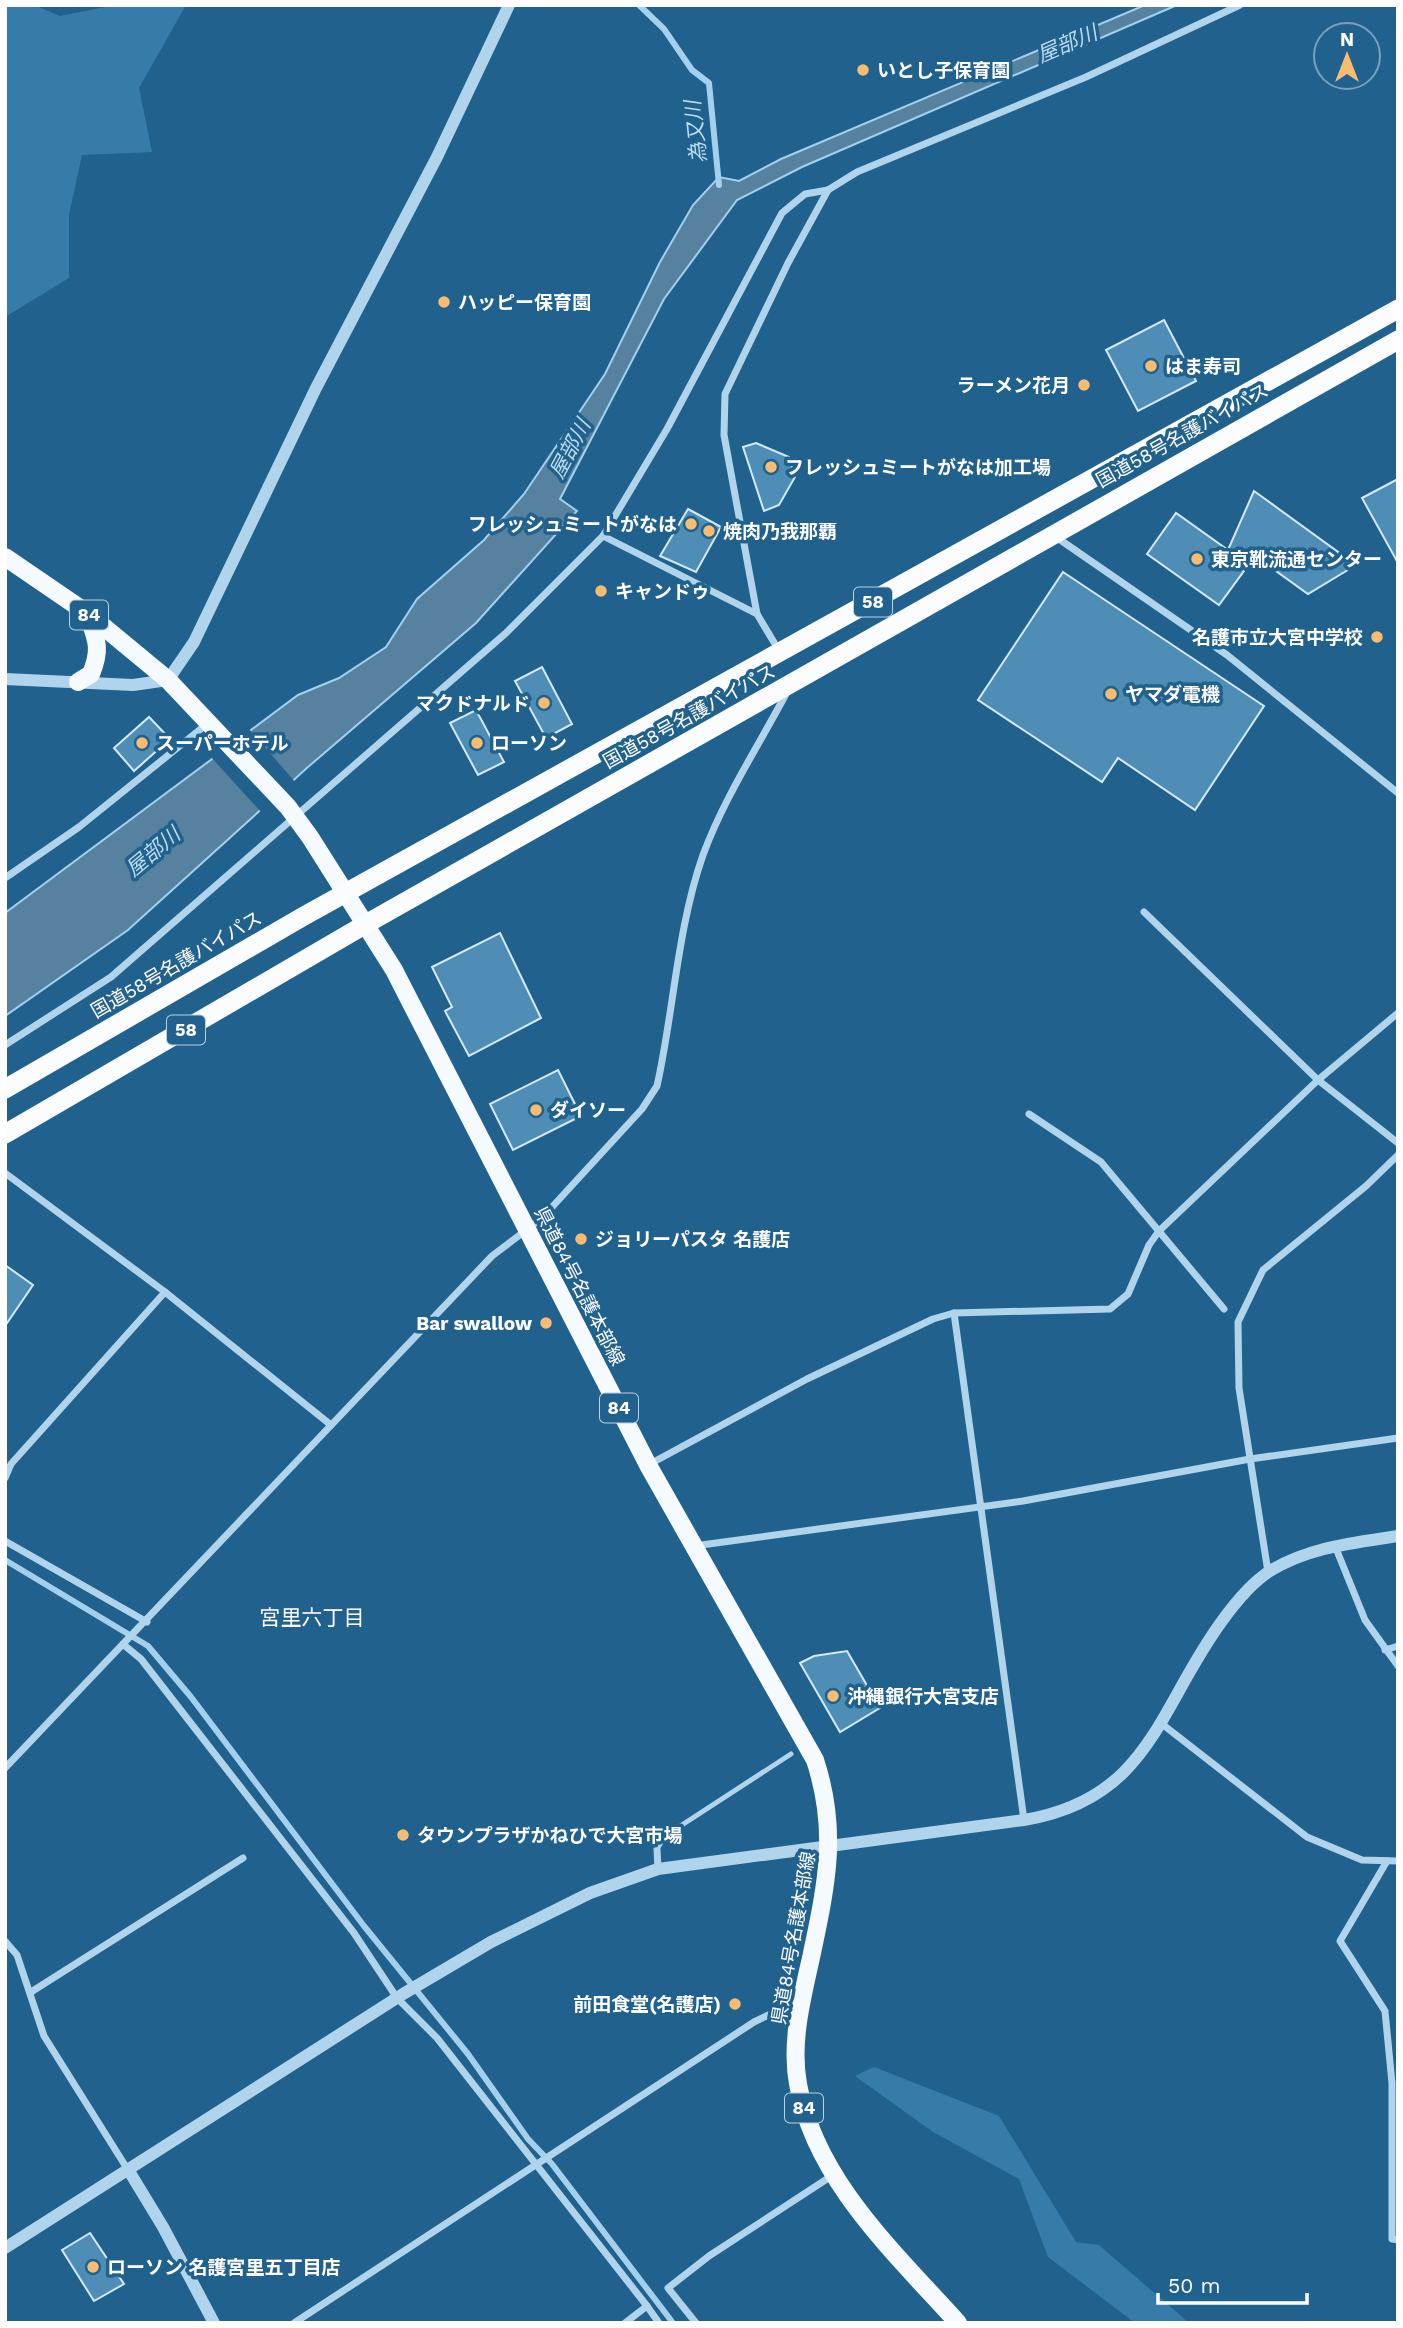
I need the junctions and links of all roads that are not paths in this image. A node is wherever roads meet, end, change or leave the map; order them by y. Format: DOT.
graph roads {
  1 [pos="509,5"];
  2 [pos="1240,5"];
  3 [pos="828,190"];
  4 [pos="1398,309"];
  5 [pos="1398,340"];
  6 [pos="1053,535"];
  7 [pos="603,536"];
  8 [pos="5,557"];
  9 [pos="87,613"];
  10 [pos="757,614"];
  11 [pos="781,653"];
  12 [pos="5,679"];
  13 [pos="168,680"];
  14 [pos="78,682"];
  15 [pos="792,684"];
  16 [pos="213,725"];
  17 [pos="1398,793"];
  18 [pos="291,811"];
  19 [pos="5,878"];
  20 [pos="347,893"];
  21 [pos="1144,912"];
  22 [pos="366,924"];
  23 [pos="1398,1013"];
  24 [pos="5,1045"];
  25 [pos="1318,1080"];
  26 [pos="5,1089"];
  27 [pos="1029,1114"];
  28 [pos="5,1134"];
  29 [pos="1398,1143"];
  30 [pos="1398,1155"];
  31 [pos="5,1172"];
  32 [pos="526,1228"];
  33 [pos="1159,1231"];
  34 [pos="165,1292"];
  35 [pos="1224,1309"];
  36 [pos="954,1313"];
  37 [pos="331,1425"];
  38 [pos="1398,1437"];
  39 [pos="1250,1459"];
  40 [pos="648,1465"];
  41 [pos="5,1478"];
  42 [pos="982,1506"];
  43 [pos="1398,1536"];
  44 [pos="5,1541"];
  45 [pos="694,1546"];
  46 [pos="1335,1546"];
  47 [pos="1268,1572"];
  48 [pos="147,1622"];
  49 [pos="124,1645"];
  50 [pos="1398,1646"];
  51 [pos="1385,1650"];
  52 [pos="1398,1666"];
  53 [pos="1162,1724"];
  54 [pos="791,1754"];
  55 [pos="5,1768"];
  56 [pos="1024,1819"];
  57 [pos="830,1846"];
  58 [pos="657,1849"];
  59 [pos="243,1858"];
  60 [pos="1387,1861"];
  61 [pos="1398,1861"];
  62 [pos="658,1869"];
  63 [pos="5,1941"];
  64 [pos="31,1992"];
  65 [pos="400,1996"];
  66 [pos="802,1998"];
  67 [pos="536,2166"];
  68 [pos="129,2171"];
  69 [pos="833,2175"];
  70 [pos="1398,2240"];
  71 [pos="5,2248"];
  72 [pos="647,2306"];
  73 [pos="954,2321"];
  74 [pos="214,2323"];
  75 [pos="295,2323"];
  76 [pos="625,2323"];
  77 [pos="659,2323"];
  78 [pos="696,2323"];
  1 -- 13 [label="street"];
  2 -- 3 [label="street"];
  3 -- 7 [label="street"];
  3 -- 10 [label="street"];
  4 -- 11 [label="highway, 国道58号名護バイパス / 58"];
  5 -- 6 [label="highway, 国道58号名護バイパス / 58"];
  6 -- 15 [label="highway, 国道58号名護バイパス / 58"];
  6 -- 17 [label="street"];
  7 -- 10 [label="street"];
  7 -- 18 [label="street"];
  8 -- 9 [label="main road, 県道84号名護本部線 / 84"];
  9 -- 13 [label="main road, 県道84号名護本部線 / 84"];
  9 -- 14 [label="main road"];
  10 -- 11 [label="street"];
  11 -- 20 [label="highway, 国道58号名護バイパス / 58"];
  12 -- 14 [label="street"];
  13 -- 14 [label="street"];
  13 -- 16 [label="main road, 県道84号名護本部線 / 84"];
  15 -- 22 [label="highway, 国道58号名護バイパス / 58"];
  15 -- 32 [label="street"];
  16 -- 18 [label="main road, 県道84号名護本部線 / 84"];
  16 -- 19 [label="street"];
  18 -- 20 [label="main road, 県道84号名護本部線 / 84"];
  18 -- 24 [label="street"];
  20 -- 22 [label="main road, 県道84号名護本部線 / 84"];
  20 -- 26 [label="highway, 国道58号名護バイパス / 58"];
  21 -- 25 [label="street"];
  22 -- 28 [label="highway, 国道58号名護バイパス / 58"];
  22 -- 32 [label="main road, 県道84号名護本部線 / 84"];
  23 -- 25 [label="street"];
  25 -- 29 [label="street"];
  25 -- 33 [label="street"];
  27 -- 33 [label="street"];
  30 -- 39 [label="street"];
  31 -- 34 [label="street"];
  32 -- 37 [label="street"];
  32 -- 40 [label="main road, 県道84号名護本部線 / 84"];
  33 -- 35 [label="street"];
  33 -- 36 [label="street"];
  34 -- 37 [label="street"];
  34 -- 41 [label="street"];
  36 -- 40 [label="street"];
  36 -- 42 [label="street"];
  37 -- 48 [label="street"];
  38 -- 39 [label="street"];
  39 -- 42 [label="street"];
  39 -- 47 [label="street"];
  40 -- 45 [label="main road, 県道84号名護本部線 / 84"];
  42 -- 45 [label="street"];
  42 -- 56 [label="street"];
  43 -- 46 [label="street"];
  44 -- 48 [label="street"];
  45 -- 57 [label="main road, 県道84号名護本部線 / 84"];
  46 -- 47 [label="street"];
  46 -- 51 [label="street"];
  47 -- 53 [label="street"];
  48 -- 49 [label="street"];
  49 -- 55 [label="street"];
  49 -- 65 [label="street"];
  50 -- 51 [label="street"];
  51 -- 52 [label="street"];
  53 -- 56 [label="street"];
  53 -- 60 [label="street"];
  54 -- 58 [label="lane"];
  56 -- 57 [label="street"];
  57 -- 62 [label="street"];
  57 -- 66 [label="main road, 県道84号名護本部線 / 84"];
  58 -- 62 [label="street"];
  59 -- 64 [label="street"];
  60 -- 61 [label="street"];
  60 -- 70 [label="street"];
  62 -- 65 [label="street"];
  63 -- 64 [label="street"];
  64 -- 68 [label="street"];
  65 -- 67 [label="street"];
  65 -- 68 [label="street"];
  66 -- 67 [label="street"];
  66 -- 69 [label="main road, 県道84号名護本部線 / 84"];
  67 -- 72 [label="street"];
  67 -- 75 [label="street"];
  68 -- 71 [label="street"];
  68 -- 74 [label="street"];
  69 -- 73 [label="main road, 県道84号名護本部線 / 84"];
  69 -- 78 [label="street"];
  72 -- 76 [label="street"];
  72 -- 77 [label="street"];
}
